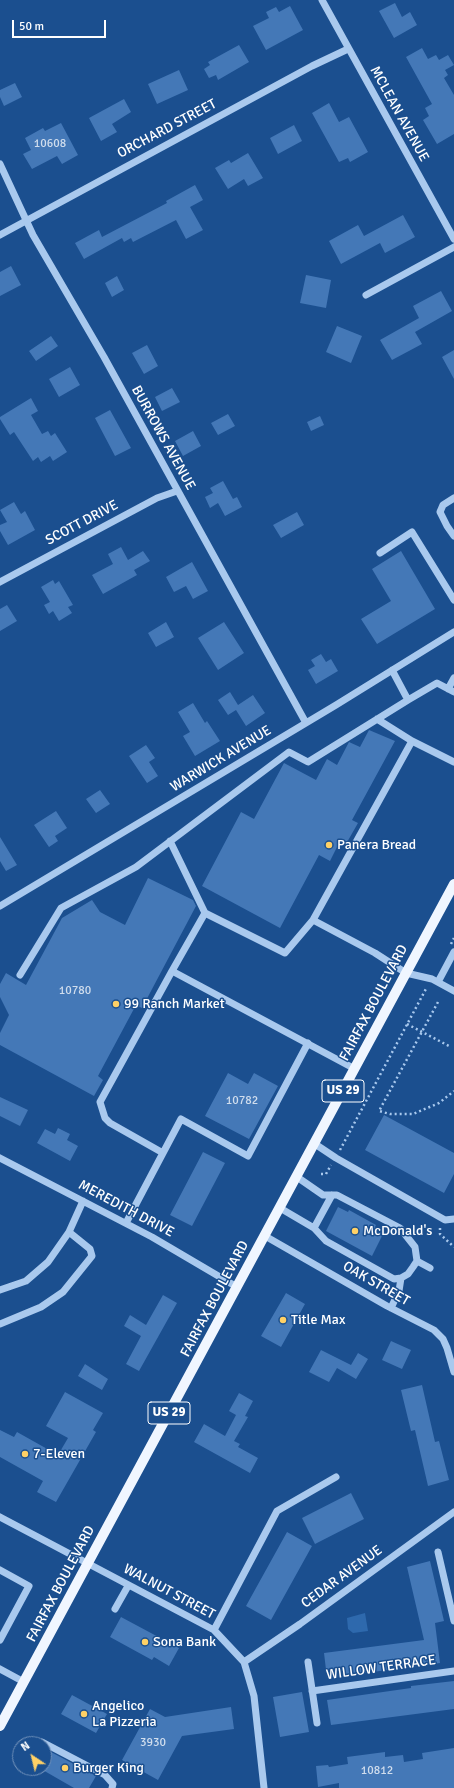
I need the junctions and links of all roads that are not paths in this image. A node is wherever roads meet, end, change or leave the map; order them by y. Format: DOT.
graph roads {
  1 [pos="322,0"];
  2 [pos="348,49"];
  3 [pos="0,164"];
  4 [pos="26,221"];
  5 [pos="0,235"];
  6 [pos="454,239"];
  7 [pos="454,246"];
  8 [pos="366,295"];
  9 [pos="177,491"];
  10 [pos="454,498"];
  11 [pos="454,536"];
  12 [pos="380,552"];
  13 [pos="0,582"];
  14 [pos="454,600"];
  15 [pos="454,632"];
  16 [pos="392,670"];
  17 [pos="454,678"];
  18 [pos="451,690"];
  19 [pos="408,700"];
  20 [pos="377,719"];
  21 [pos="306,722"];
  22 [pos="412,741"];
  23 [pos="454,762"];
  24 [pos="170,841"];
  25 [pos="454,884"];
  26 [pos="0,906"];
  27 [pos="205,912"];
  28 [pos="313,920"];
  29 [pos="454,952"];
  30 [pos="172,971"];
  31 [pos="406,973"];
  32 [pos="20,975"];
  33 [pos="435,980"];
  34 [pos="454,991"];
  35 [pos="308,1043"];
  36 [pos="355,1069"];
  37 [pos="315,1144"];
  38 [pos="163,1153"];
  39 [pos="0,1158"];
  40 [pos="297,1177"];
  41 [pos="332,1195"];
  42 [pos="83,1201"];
  43 [pos="280,1208"];
  44 [pos="454,1219"];
  45 [pos="126,1224"];
  46 [pos="314,1228"];
  47 [pos="69,1232"];
  48 [pos="265,1236"];
  49 [pos="417,1261"];
  50 [pos="430,1268"];
  51 [pos="401,1278"];
  52 [pos="237,1287"];
  53 [pos="0,1290"];
  54 [pos="391,1308"];
  55 [pos="0,1324"];
  56 [pos="454,1372"];
  57 [pos="336,1477"];
  58 [pos="454,1512"];
  59 [pos="0,1518"];
  60 [pos="438,1552"];
  61 [pos="87,1563"];
  62 [pos="0,1570"];
  63 [pos="128,1586"];
  64 [pos="116,1609"];
  65 [pos="454,1621"];
  66 [pos="214,1630"];
  67 [pos="0,1640"];
  68 [pos="244,1662"];
  69 [pos="308,1662"];
  70 [pos="0,1669"];
  71 [pos="454,1671"];
  72 [pos="24,1682"];
  73 [pos="312,1691"];
  74 [pos="317,1723"];
  75 [pos="0,1726"];
  76 [pos="52,1747"];
  77 [pos="112,1788"];
  78 [pos="264,1788"];
  1 -- 2 [label="street, MCLEAN AVENUE"];
  2 -- 4 [label="street, ORCHARD STREET"];
  2 -- 6 [label="street, MCLEAN AVENUE"];
  3 -- 4 [label="street, BURROWS AVENUE"];
  4 -- 5 [label="street, ORCHARD STREET"];
  4 -- 9 [label="street, BURROWS AVENUE"];
  7 -- 8 [label="street"];
  9 -- 13 [label="street, SCOTT DRIVE"];
  9 -- 21 [label="street, BURROWS AVENUE"];
  10 -- 11 [label="street"];
  12 -- 14 [label="street"];
  15 -- 16 [label="street, WARWICK AVENUE"];
  16 -- 19 [label="street"];
  16 -- 21 [label="street, WARWICK AVENUE"];
  17 -- 18 [label="street"];
  18 -- 19 [label="street"];
  19 -- 20 [label="street"];
  20 -- 22 [label="street"];
  20 -- 24 [label="street"];
  21 -- 26 [label="street, WARWICK AVENUE"];
  22 -- 23 [label="street"];
  22 -- 28 [label="street"];
  24 -- 27 [label="street"];
  24 -- 32 [label="street"];
  25 -- 31 [label="main road, FAIRFAX BOULEVARD / US 29"];
  27 -- 28 [label="street"];
  27 -- 30 [label="street"];
  28 -- 31 [label="street"];
  29 -- 33 [label="street"];
  30 -- 35 [label="street"];
  30 -- 38 [label="street"];
  31 -- 33 [label="street"];
  31 -- 36 [label="main road, FAIRFAX BOULEVARD / US 29"];
  33 -- 34 [label="street"];
  35 -- 36 [label="street"];
  35 -- 38 [label="street"];
  36 -- 37 [label="main road, FAIRFAX BOULEVARD / US 29"];
  37 -- 40 [label="main road, FAIRFAX BOULEVARD / US 29"];
  37 -- 44 [label="street"];
  38 -- 45 [label="street"];
  39 -- 42 [label="street, MEREDITH DRIVE"];
  40 -- 41 [label="street"];
  40 -- 43 [label="main road, FAIRFAX BOULEVARD / US 29"];
  41 -- 46 [label="street"];
  41 -- 49 [label="street"];
  42 -- 45 [label="street, MEREDITH DRIVE"];
  42 -- 47 [label="street"];
  43 -- 46 [label="street"];
  43 -- 48 [label="main road, FAIRFAX BOULEVARD / US 29"];
  45 -- 52 [label="street, MEREDITH DRIVE"];
  46 -- 51 [label="street"];
  47 -- 53 [label="street"];
  47 -- 55 [label="street"];
  48 -- 52 [label="main road, FAIRFAX BOULEVARD / US 29"];
  48 -- 54 [label="street, OAK STREET"];
  49 -- 50 [label="street"];
  49 -- 51 [label="street"];
  51 -- 54 [label="street"];
  52 -- 61 [label="main road, FAIRFAX BOULEVARD / US 29"];
  54 -- 56 [label="street, OAK STREET"];
  57 -- 66 [label="street"];
  58 -- 68 [label="street, CEDAR AVENUE"];
  59 -- 61 [label="street, WALNUT STREET"];
  60 -- 65 [label="street"];
  61 -- 63 [label="street, WALNUT STREET"];
  61 -- 72 [label="main road, FAIRFAX BOULEVARD / US 29"];
  62 -- 67 [label="street"];
  63 -- 64 [label="street"];
  63 -- 66 [label="street, WALNUT STREET"];
  66 -- 68 [label="street, WALNUT STREET"];
  68 -- 78 [label="street, WALNUT STREET"];
  69 -- 73 [label="street, WILLOW TERRACE"];
  70 -- 72 [label="street"];
  71 -- 73 [label="street, WILLOW TERRACE"];
  72 -- 75 [label="main road, FAIRFAX BOULEVARD / US 29"];
  73 -- 74 [label="street, WILLOW TERRACE"];
  76 -- 77 [label="street"];
}
